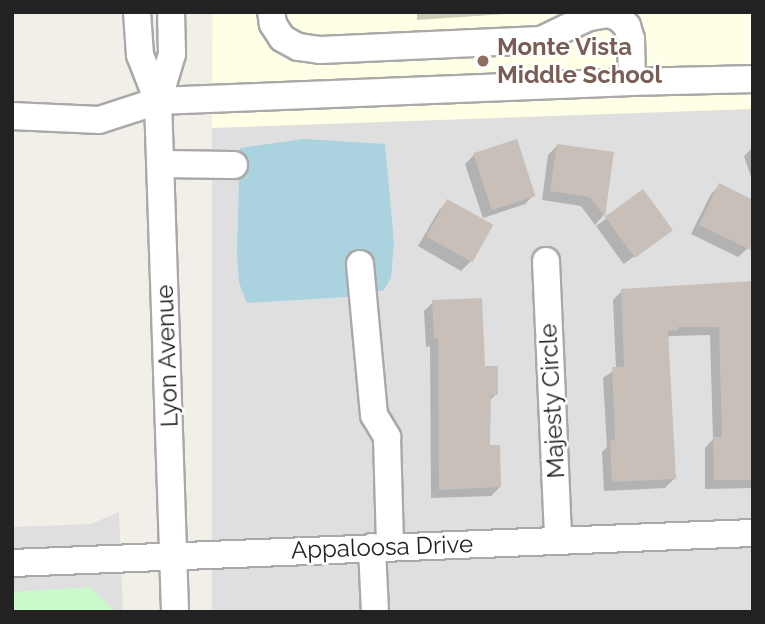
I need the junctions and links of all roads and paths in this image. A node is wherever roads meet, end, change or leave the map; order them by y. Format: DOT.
graph roads {
  1 [pos="138,12"];
  2 [pos="170,12"];
  3 [pos="271,12"];
  4 [pos="753,79"];
  5 [pos="632,82"];
  6 [pos="158,101"];
  7 [pos="12,116"];
  8 [pos="161,164"];
  9 [pos="233,165"];
  10 [pos="546,261"];
  11 [pos="360,264"];
  12 [pos="753,533"];
  13 [pos="558,540"];
  14 [pos="381,547"];
  15 [pos="173,556"];
  16 [pos="12,563"];
  17 [pos="175,612"];
  18 [pos="375,612"];
  1 -- 6 [label="street, Lyon Avenue"];
  2 -- 6 [label="street, Lyon Avenue"];
  3 -- 5 [label="street"];
  4 -- 5 [label="street"];
  5 -- 6 [label="street"];
  6 -- 7 [label="street"];
  6 -- 8 [label="street, Lyon Avenue"];
  8 -- 9 [label="street"];
  8 -- 15 [label="street, Lyon Avenue"];
  10 -- 13 [label="street, Majesty Circle"];
  11 -- 14 [label="street"];
  12 -- 13 [label="street, Appaloosa Drive"];
  13 -- 14 [label="street, Appaloosa Drive"];
  14 -- 15 [label="street, Appaloosa Drive"];
  14 -- 18 [label="street"];
  15 -- 16 [label="street, Appaloosa Drive"];
  15 -- 17 [label="street, Lyon Avenue"];
}
